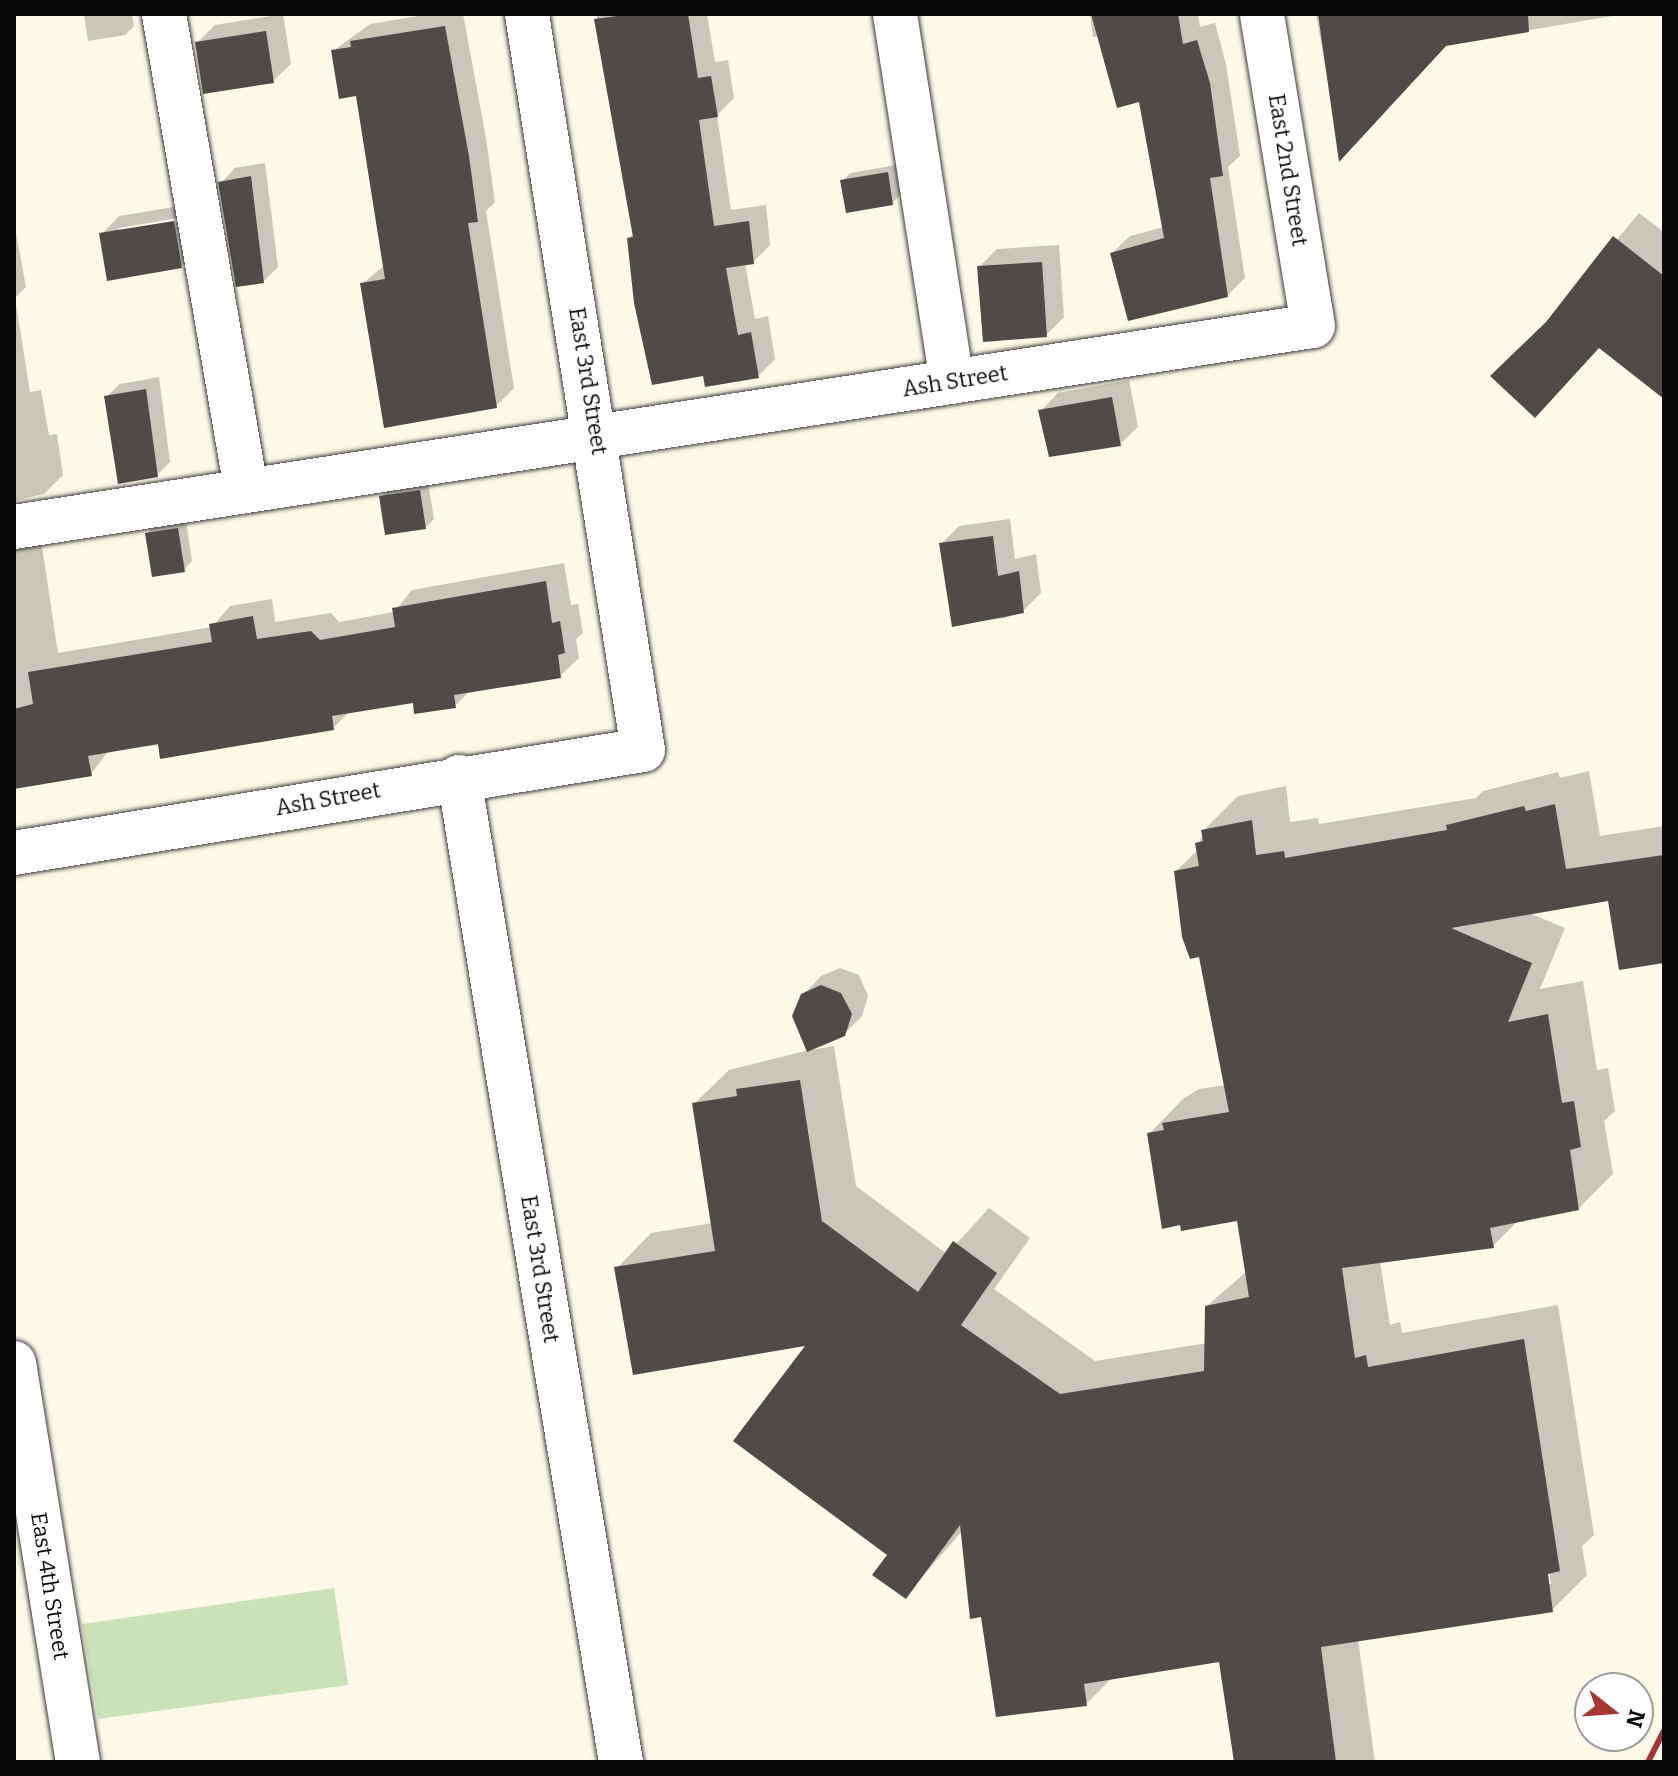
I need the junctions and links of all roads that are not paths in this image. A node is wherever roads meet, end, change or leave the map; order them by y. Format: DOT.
graph roads {
  1 [pos="164,14"];
  2 [pos="527,14"];
  3 [pos="895,14"];
  4 [pos="1262,14"];
  5 [pos="1313,326"];
  6 [pos="952,382"];
  7 [pos="597,436"];
  8 [pos="246,489"];
  9 [pos="14,527"];
  10 [pos="643,750"];
  11 [pos="459,777"];
  12 [pos="14,853"];
  13 [pos="14,1363"];
  14 [pos="78,1762"];
  15 [pos="621,1762"];
  1 -- 8 [label="street"];
  2 -- 7 [label="street, East 3rd Street"];
  3 -- 6 [label="street"];
  4 -- 5 [label="street, East 2nd Street"];
  5 -- 6 [label="street, Ash Street"];
  6 -- 7 [label="street, Ash Street"];
  7 -- 8 [label="street, Ash Street"];
  7 -- 10 [label="street, East 3rd Street"];
  8 -- 9 [label="street, Ash Street"];
  10 -- 11 [label="street, Ash Street"];
  11 -- 12 [label="street, Ash Street"];
  11 -- 15 [label="street, East 3rd Street"];
  13 -- 14 [label="street, East 4th Street"];
}
